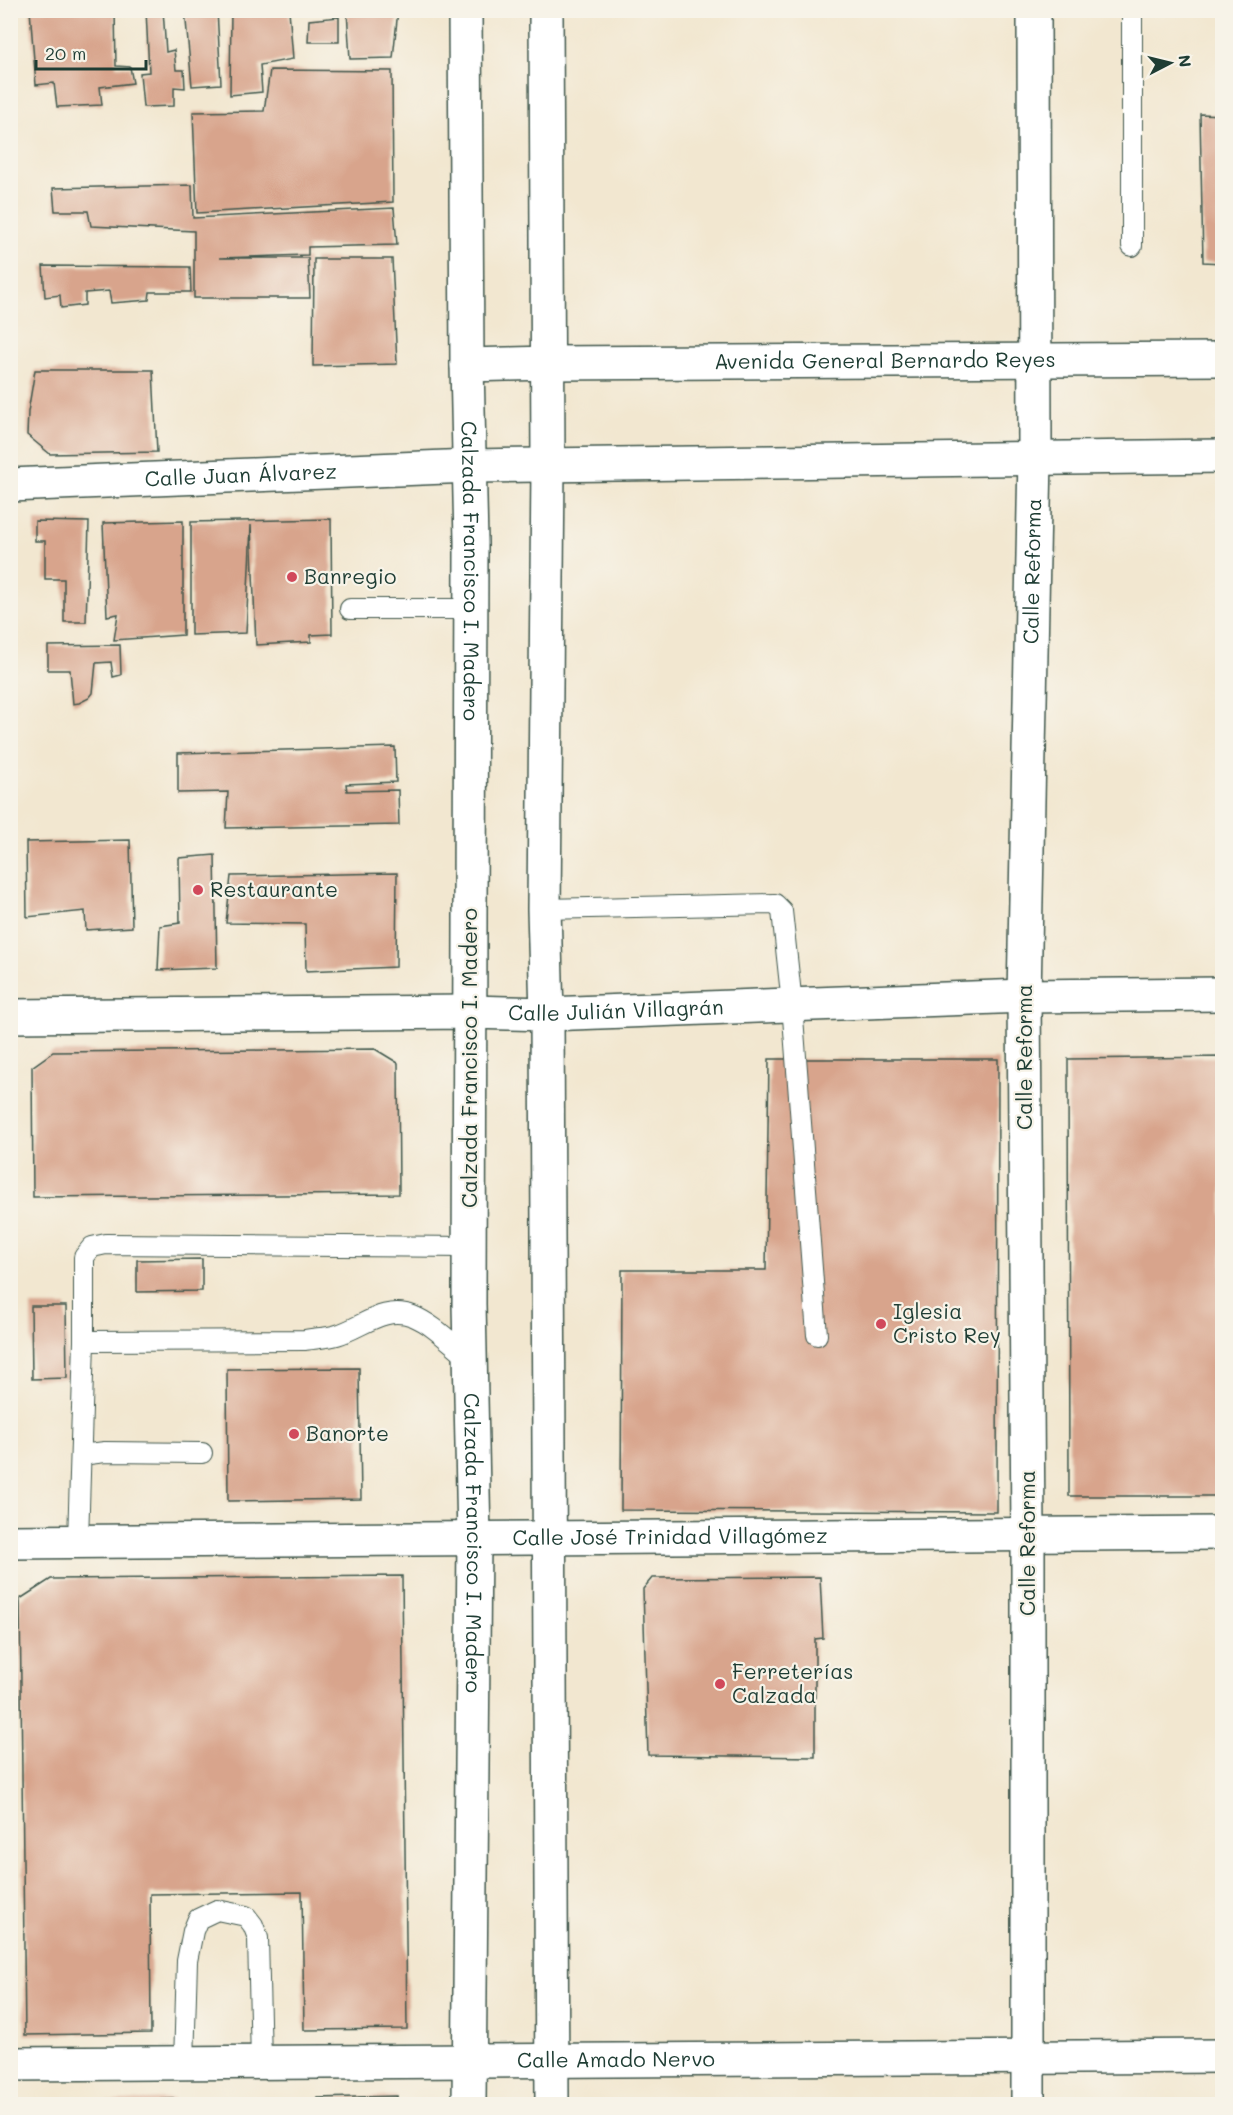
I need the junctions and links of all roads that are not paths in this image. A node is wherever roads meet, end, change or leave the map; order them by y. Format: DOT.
graph roads {
  1 [pos="465,10"];
  2 [pos="546,10"];
  3 [pos="1034,10"];
  4 [pos="1132,10"];
  5 [pos="1132,246"];
  6 [pos="1222,359"];
  7 [pos="1034,360"];
  8 [pos="548,363"];
  9 [pos="467,365"];
  10 [pos="1222,456"];
  11 [pos="1035,458"];
  12 [pos="470,466"];
  13 [pos="548,466"];
  14 [pos="10,485"];
  15 [pos="350,609"];
  16 [pos="470,609"];
  17 [pos="544,909"];
  18 [pos="1222,994"];
  19 [pos="1024,996"];
  20 [pos="792,1004"];
  21 [pos="470,1012"];
  22 [pos="547,1014"];
  23 [pos="10,1016"];
  24 [pos="470,1247"];
  25 [pos="817,1335"];
  26 [pos="84,1341"];
  27 [pos="470,1358"];
  28 [pos="202,1453"];
  29 [pos="81,1455"];
  30 [pos="1222,1533"];
  31 [pos="1028,1535"];
  32 [pos="474,1538"];
  33 [pos="549,1538"];
  34 [pos="78,1541"];
  35 [pos="10,1542"];
  36 [pos="1222,2056"];
  37 [pos="1027,2058"];
  38 [pos="470,2061"];
  39 [pos="551,2061"];
  40 [pos="261,2062"];
  41 [pos="184,2063"];
  42 [pos="10,2064"];
  43 [pos="469,2104"];
  44 [pos="552,2104"];
  45 [pos="1028,2104"];
  1 -- 9 [label="street, Calzada Francisco I. Madero"];
  2 -- 8 [label="street"];
  3 -- 7 [label="street, Calle Reforma"];
  4 -- 5 [label="lane"];
  6 -- 7 [label="street, Avenida General Bernardo Reyes"];
  7 -- 8 [label="street, Avenida General Bernardo Reyes"];
  7 -- 11 [label="street, Calle Reforma"];
  8 -- 9 [label="street, Avenida General Bernardo Reyes"];
  8 -- 13 [label="street"];
  9 -- 12 [label="street, Calzada Francisco I. Madero"];
  10 -- 11 [label="street"];
  11 -- 13 [label="street"];
  11 -- 19 [label="street, Calle Reforma"];
  12 -- 13 [label="street, Calle Juan Álvarez"];
  12 -- 14 [label="street, Calle Juan Álvarez"];
  12 -- 16 [label="street, Calzada Francisco I. Madero"];
  13 -- 17 [label="street"];
  15 -- 16 [label="lane"];
  16 -- 21 [label="street, Calzada Francisco I. Madero"];
  17 -- 20 [label="lane"];
  17 -- 22 [label="street"];
  18 -- 19 [label="street, Calle Julián Villagrán"];
  19 -- 20 [label="street, Calle Julián Villagrán"];
  19 -- 31 [label="street, Calle Reforma"];
  20 -- 22 [label="street, Calle Julián Villagrán"];
  20 -- 25 [label="lane"];
  21 -- 22 [label="street, Calle Julián Villagrán"];
  21 -- 23 [label="street, Calle Julián Villagrán"];
  21 -- 24 [label="street, Calzada Francisco I. Madero"];
  22 -- 33 [label="street"];
  24 -- 26 [label="lane"];
  24 -- 27 [label="street, Calzada Francisco I. Madero"];
  26 -- 27 [label="lane"];
  26 -- 29 [label="lane"];
  27 -- 32 [label="street, Calzada Francisco I. Madero"];
  28 -- 29 [label="lane"];
  29 -- 34 [label="lane"];
  30 -- 31 [label="street, Calle José Trinidad Villagómez"];
  31 -- 33 [label="street, Calle José Trinidad Villagómez"];
  31 -- 37 [label="street, Calle Reforma"];
  32 -- 33 [label="street, Calle José Trinidad Villagómez"];
  32 -- 34 [label="street, Calle José Trinidad Villagómez"];
  32 -- 38 [label="street, Calzada Francisco I. Madero"];
  33 -- 39 [label="street"];
  34 -- 35 [label="street, Calle José Trinidad Villagómez"];
  36 -- 37 [label="street, Calle Amado Nervo"];
  37 -- 39 [label="street, Calle Amado Nervo"];
  37 -- 45 [label="street, Calle Reforma"];
  38 -- 39 [label="street, Calle Amado Nervo"];
  38 -- 40 [label="street, Calle Amado Nervo"];
  38 -- 43 [label="street, Calzada Francisco I. Madero"];
  39 -- 44 [label="street"];
  40 -- 41 [label="street, Calle Amado Nervo"];
  40 -- 41 [label="lane"];
  41 -- 42 [label="street, Calle Amado Nervo"];
}
